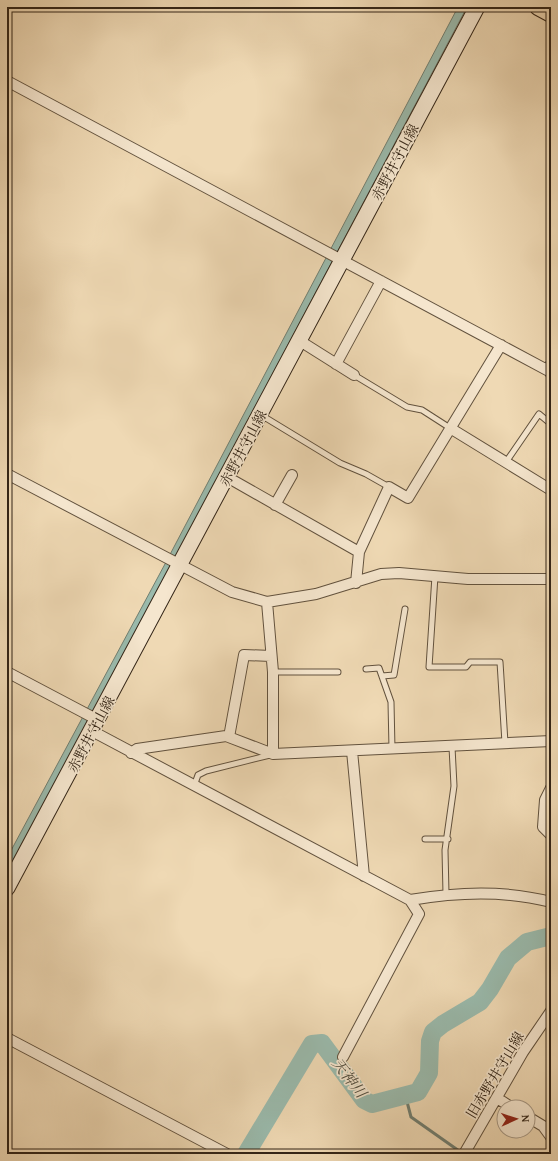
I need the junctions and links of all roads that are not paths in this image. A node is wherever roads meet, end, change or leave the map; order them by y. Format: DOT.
graph roads {
  1 [pos="477,7"];
  2 [pos="538,7"];
  3 [pos="551,14"];
  4 [pos="7,82"];
  5 [pos="343,260"];
  6 [pos="381,281"];
  7 [pos="300,341"];
  8 [pos="501,345"];
  9 [pos="336,364"];
  10 [pos="550,370"];
  11 [pos="354,375"];
  12 [pos="260,415"];
  13 [pos="551,424"];
  14 [pos="450,428"];
  15 [pos="506,462"];
  16 [pos="7,474"];
  17 [pos="292,475"];
  18 [pos="227,477"];
  19 [pos="389,487"];
  20 [pos="551,490"];
  21 [pos="275,505"];
  22 [pos="358,552"];
  23 [pos="180,566"];
  24 [pos="436,576"];
  25 [pos="551,579"];
  26 [pos="356,584"];
  27 [pos="267,602"];
  28 [pos="404,609"];
  29 [pos="272,656"];
  30 [pos="366,669"];
  31 [pos="7,672"];
  32 [pos="273,672"];
  33 [pos="338,672"];
  34 [pos="382,676"];
  35 [pos="95,725"];
  36 [pos="229,737"];
  37 [pos="551,741"];
  38 [pos="504,743"];
  39 [pos="452,747"];
  40 [pos="392,749"];
  41 [pos="352,751"];
  42 [pos="131,753"];
  43 [pos="273,754"];
  44 [pos="194,786"];
  45 [pos="551,788"];
  46 [pos="551,835"];
  47 [pos="425,839"];
  48 [pos="448,839"];
  49 [pos="364,876"];
  50 [pos="7,888"];
  51 [pos="446,894"];
  52 [pos="410,900"];
  53 [pos="551,902"];
  54 [pos="551,1011"];
  55 [pos="548,1022"];
  56 [pos="7,1038"];
  57 [pos="343,1057"];
  58 [pos="497,1098"];
  59 [pos="536,1122"];
  60 [pos="551,1137"];
  61 [pos="227,1154"];
  62 [pos="464,1154"];
  1 -- 5 [label="main road, 赤野井守山線"];
  2 -- 3 [label="main road"];
  4 -- 5 [label="street"];
  5 -- 6 [label="street"];
  5 -- 7 [label="main road, 赤野井守山線"];
  6 -- 8 [label="street"];
  6 -- 9 [label="street"];
  7 -- 9 [label="street"];
  7 -- 12 [label="main road, 赤野井守山線"];
  8 -- 10 [label="street"];
  8 -- 14 [label="street"];
  9 -- 11 [label="street"];
  11 -- 14 [label="lane"];
  12 -- 18 [label="main road, 赤野井守山線"];
  12 -- 19 [label="lane"];
  13 -- 15 [label="lane"];
  14 -- 15 [label="street"];
  14 -- 19 [label="street"];
  15 -- 20 [label="street"];
  16 -- 23 [label="street"];
  17 -- 21 [label="street"];
  18 -- 21 [label="street"];
  18 -- 23 [label="main road, 赤野井守山線"];
  19 -- 22 [label="street"];
  21 -- 22 [label="street"];
  22 -- 26 [label="street"];
  23 -- 27 [label="street"];
  23 -- 35 [label="main road, 赤野井守山線"];
  24 -- 25 [label="street"];
  24 -- 26 [label="street"];
  24 -- 38 [label="lane"];
  26 -- 27 [label="street"];
  27 -- 29 [label="street"];
  28 -- 34 [label="lane"];
  29 -- 32 [label="street"];
  29 -- 36 [label="street"];
  30 -- 34 [label="lane"];
  31 -- 35 [label="street"];
  32 -- 33 [label="lane"];
  32 -- 43 [label="street"];
  34 -- 40 [label="lane"];
  35 -- 42 [label="street"];
  35 -- 50 [label="main road, 赤野井守山線"];
  36 -- 42 [label="street"];
  36 -- 43 [label="street"];
  37 -- 38 [label="street"];
  38 -- 39 [label="street"];
  39 -- 40 [label="street"];
  39 -- 48 [label="lane"];
  40 -- 41 [label="street"];
  41 -- 43 [label="street"];
  41 -- 49 [label="street"];
  42 -- 44 [label="street"];
  43 -- 44 [label="lane"];
  44 -- 49 [label="street"];
  45 -- 46 [label="street"];
  47 -- 48 [label="lane"];
  48 -- 51 [label="lane"];
  49 -- 52 [label="street"];
  51 -- 52 [label="street"];
  51 -- 53 [label="street"];
  52 -- 57 [label="street"];
  54 -- 55 [label="street, 旧赤野井守山線"];
  55 -- 58 [label="street, 旧赤野井守山線"];
  56 -- 61 [label="street"];
  58 -- 62 [label="street, 旧赤野井守山線"];
  59 -- 60 [label="street"];
}
